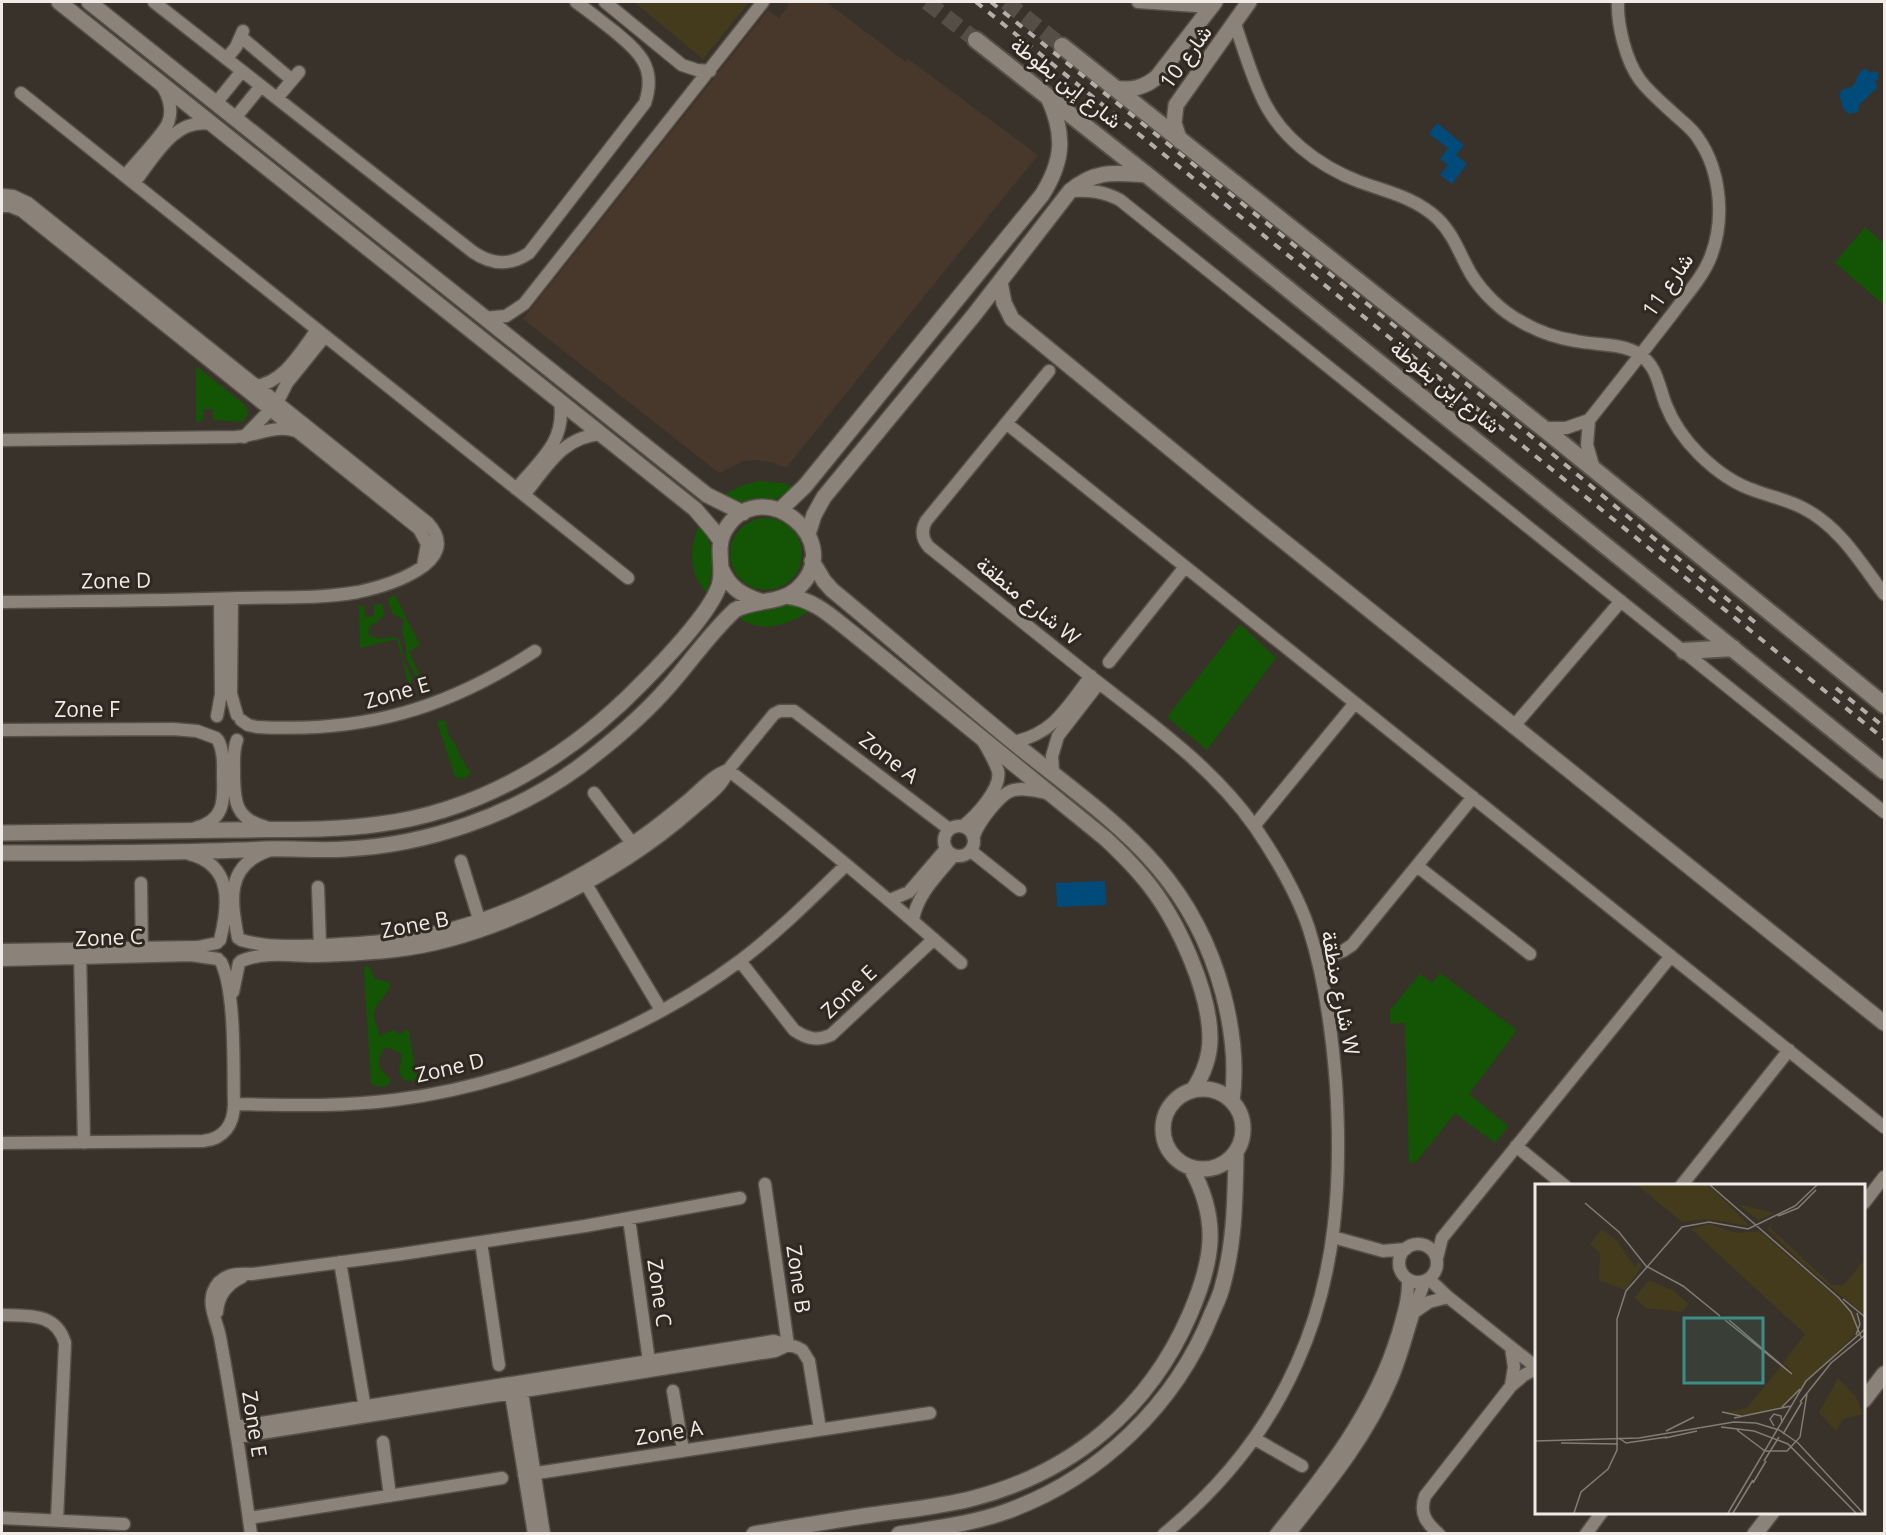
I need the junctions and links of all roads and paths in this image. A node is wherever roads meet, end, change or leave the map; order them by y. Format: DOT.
graph roads {
  1 [pos="59,2"];
  2 [pos="89,2"];
  3 [pos="154,2"];
  4 [pos="576,2"];
  5 [pos="605,2"];
  6 [pos="763,2"];
  7 [pos="1138,2"];
  8 [pos="1249,2"];
  9 [pos="1618,2"];
  10 [pos="1213,4"];
  11 [pos="1185,5"];
  12 [pos="1200,20"];
  13 [pos="1235,24"];
  14 [pos="976,40"];
  15 [pos="1062,46"];
  16 [pos="227,58"];
  17 [pos="682,65"];
  18 [pos="242,71"];
  19 [pos="710,71"];
  20 [pos="160,83"];
  21 [pos="261,86"];
  22 [pos="1114,88"];
  23 [pos="694,91"];
  24 [pos="21,93"];
  25 [pos="1048,97"];
  26 [pos="277,98"];
  27 [pos="216,103"];
  28 [pos="235,118"];
  29 [pos="212,124"];
  30 [pos="1180,141"];
  31 [pos="1147,175"];
  32 [pos="129,179"];
  33 [pos="1070,191"];
  34 [pos="2,195"];
  35 [pos="2,206"];
  36 [pos="1000,282"];
  37 [pos="484,318"];
  38 [pos="321,333"];
  39 [pos="1641,355"];
  40 [pos="1049,371"];
  41 [pos="255,386"];
  42 [pos="560,402"];
  43 [pos="274,407"];
  44 [pos="1588,420"];
  45 [pos="1006,423"];
  46 [pos="1543,428"];
  47 [pos="298,432"];
  48 [pos="601,434"];
  49 [pos="244,437"];
  50 [pos="2,440"];
  51 [pos="1594,469"];
  52 [pos="520,492"];
  53 [pos="780,510"];
  54 [pos="743,513"];
  55 [pos="808,534"];
  56 [pos="721,541"];
  57 [pos="812,561"];
  58 [pos="423,566"];
  59 [pos="720,566"];
  60 [pos="1185,567"];
  61 [pos="628,578"];
  62 [pos="1884,594"];
  63 [pos="786,597"];
  64 [pos="226,599"];
  65 [pos="760,601"];
  66 [pos="1620,601"];
  67 [pos="2,602"];
  68 [pos="1733,648"];
  69 [pos="535,651"];
  70 [pos="1684,651"];
  71 [pos="1109,662"];
  72 [pos="1095,679"];
  73 [pos="1355,703"];
  74 [pos="1884,705"];
  75 [pos="215,718"];
  76 [pos="239,718"];
  77 [pos="257,727"];
  78 [pos="1513,727"];
  79 [pos="173,729"];
  80 [pos="2,730"];
  81 [pos="239,737"];
  82 [pos="981,737"];
  83 [pos="217,739"];
  84 [pos="1013,742"];
  85 [pos="728,770"];
  86 [pos="1884,771"];
  87 [pos="1053,772"];
  88 [pos="594,793"];
  89 [pos="1052,794"];
  90 [pos="1473,797"];
  91 [pos="1884,812"];
  92 [pos="963,826"];
  93 [pos="1254,826"];
  94 [pos="279,829"];
  95 [pos="949,830"];
  96 [pos="184,831"];
  97 [pos="2,833"];
  98 [pos="974,836"];
  99 [pos="632,843"];
  100 [pos="275,849"];
  101 [pos="971,851"];
  102 [pos="950,852"];
  103 [pos="2,853"];
  104 [pos="185,853"];
  105 [pos="461,861"];
  106 [pos="846,865"];
  107 [pos="1417,866"];
  108 [pos="584,879"];
  109 [pos="141,884"];
  110 [pos="318,887"];
  111 [pos="1020,890"];
  112 [pos="890,900"];
  113 [pos="479,919"];
  114 [pos="913,920"];
  115 [pos="239,939"];
  116 [pos="934,939"];
  117 [pos="218,941"];
  118 [pos="320,946"];
  119 [pos="2,949"];
  120 [pos="142,952"];
  121 [pos="1530,954"];
  122 [pos="80,955"];
  123 [pos="1671,956"];
  124 [pos="2,960"];
  125 [pos="219,961"];
  126 [pos="740,961"];
  127 [pos="1318,961"];
  128 [pos="240,962"];
  129 [pos="961,963"];
  130 [pos="230,1002"];
  131 [pos="661,1010"];
  132 [pos="1884,1023"];
  133 [pos="1789,1050"];
  134 [pos="1192,1090"];
  135 [pos="1232,1101"];
  136 [pos="234,1104"];
  137 [pos="1884,1126"];
  138 [pos="2,1143"];
  139 [pos="84,1143"];
  140 [pos="1516,1146"];
  141 [pos="1236,1153"];
  142 [pos="1191,1168"];
  143 [pos="1884,1177"];
  144 [pos="765,1184"];
  145 [pos="1564,1184"];
  146 [pos="1682,1184"];
  147 [pos="740,1198"];
  148 [pos="1865,1201"];
  149 [pos="628,1219"];
  150 [pos="1333,1237"];
  151 [pos="1442,1238"];
  152 [pos="481,1242"];
  153 [pos="1424,1245"];
  154 [pos="1406,1249"];
  155 [pos="1383,1251"];
  156 [pos="1437,1258"];
  157 [pos="340,1262"];
  158 [pos="1399,1264"];
  159 [pos="1408,1279"];
  160 [pos="1427,1280"];
  161 [pos="1448,1297"];
  162 [pos="1413,1313"];
  163 [pos="2,1315"];
  164 [pos="788,1345"];
  165 [pos="1512,1347"];
  166 [pos="499,1365"];
  167 [pos="650,1366"];
  168 [pos="1535,1367"];
  169 [pos="1535,1369"];
  170 [pos="1884,1374"];
  171 [pos="1511,1386"];
  172 [pos="516,1388"];
  173 [pos="673,1391"];
  174 [pos="1865,1398"];
  175 [pos="366,1412"];
  176 [pos="930,1413"];
  177 [pos="820,1429"];
  178 [pos="236,1432"];
  179 [pos="1255,1439"];
  180 [pos="383,1442"];
  181 [pos="683,1450"];
  182 [pos="1302,1466"];
  183 [pos="529,1474"];
  184 [pos="502,1478"];
  185 [pos="390,1496"];
  186 [pos="1600,1514"];
  187 [pos="1770,1514"];
  188 [pos="2,1518"];
  189 [pos="249,1518"];
  190 [pos="57,1520"];
  191 [pos="124,1524"];
  192 [pos="949,1529"];
  193 [pos="251,1533"];
  194 [pos="534,1533"];
  195 [pos="544,1533"];
  196 [pos="754,1533"];
  197 [pos="898,1533"];
  198 [pos="1164,1533"];
  199 [pos="1276,1533"];
  200 [pos="1289,1533"];
  201 [pos="1439,1533"];
  202 [pos="1586,1533"];
  203 [pos="1755,1533"];
  1 -- 20 [label="street"];
  2 -- 27 [label="street"];
  3 -- 16 [label="street"];
  4 -- 26 [label="street"];
  5 -- 17 [label="street"];
  6 -- 19 [label="street"];
  7 -- 11 [label="street"];
  8 -- 13 [label="street, شارع 10"];
  9 -- 39 [label="street, شارع 11"];
  10 -- 11 [label="street"];
  10 -- 12 [label="street, شارع 10"];
  11 -- 12 [label="street"];
  12 -- 22 [label="street, شارع 10"];
  13 -- 30 [label="street, شارع 10"];
  13 -- 39 [label="street"];
  14 -- 25 [label="main road, شارع إبن بطوطة"];
  15 -- 22 [label="main road, شارع إبن بطوطة"];
  16 -- 18 [label="street"];
  16 -- 26 [label="street"];
  17 -- 19 [label="street"];
  17 -- 23 [label="street"];
  18 -- 21 [label="street"];
  18 -- 27 [label="street"];
  19 -- 23 [label="street"];
  20 -- 29 [label="street"];
  20 -- 32 [label="street"];
  21 -- 26 [label="street"];
  21 -- 28 [label="street"];
  22 -- 30 [label="main road, شارع إبن بطوطة"];
  23 -- 37 [label="street"];
  24 -- 32 [label="street"];
  25 -- 31 [label="main road, شارع إبن بطوطة"];
  25 -- 53 [label="street"];
  27 -- 28 [label="street"];
  28 -- 37 [label="street"];
  29 -- 32 [label="street"];
  29 -- 42 [label="street"];
  30 -- 46 [label="main road, شارع إبن بطوطة"];
  31 -- 33 [label="street"];
  31 -- 68 [label="main road, شارع إبن بطوطة"];
  32 -- 38 [label="street"];
  33 -- 36 [label="street"];
  33 -- 66 [label="street"];
  34 -- 41 [label="street"];
  35 -- 43 [label="street"];
  36 -- 55 [label="street"];
  36 -- 78 [label="street"];
  37 -- 54 [label="street"];
  38 -- 41 [label="street"];
  38 -- 43 [label="street"];
  38 -- 52 [label="street"];
  39 -- 44 [label="street, شارع 11"];
  39 -- 62 [label="street"];
  40 -- 45 [label="street"];
  41 -- 43 [label="street"];
  42 -- 48 [label="street"];
  42 -- 52 [label="street"];
  43 -- 47 [label="street"];
  43 -- 49 [label="street"];
  43 -- 58 [label="street"];
  44 -- 46 [label="street"];
  44 -- 51 [label="street"];
  45 -- 60 [label="street"];
  45 -- 72 [label="street, شارع منطقة W"];
  46 -- 51 [label="main road, شارع إبن بطوطة"];
  47 -- 49 [label="street"];
  47 -- 58 [label="street"];
  48 -- 52 [label="street"];
  48 -- 56 [label="street"];
  49 -- 50 [label="street"];
  51 -- 74 [label="main road, شارع إبن بطوطة"];
  52 -- 61 [label="street"];
  53 -- 54 [label="street"];
  53 -- 55 [label="street"];
  54 -- 56 [label="street"];
  55 -- 57 [label="street"];
  56 -- 59 [label="street"];
  57 -- 63 [label="street"];
  57 -- 84 [label="street"];
  58 -- 64 [label="street, Zone D"];
  59 -- 65 [label="street"];
  59 -- 94 [label="street"];
  60 -- 71 [label="street"];
  60 -- 73 [label="street"];
  63 -- 65 [label="street"];
  63 -- 82 [label="street"];
  64 -- 67 [label="street, Zone D"];
  64 -- 75 [label="street"];
  64 -- 76 [label="street"];
  65 -- 100 [label="street"];
  66 -- 70 [label="street"];
  66 -- 78 [label="street"];
  68 -- 70 [label="main road"];
  68 -- 86 [label="main road, شارع إبن بطوطة"];
  69 -- 77 [label="street, Zone E"];
  70 -- 91 [label="street"];
  72 -- 84 [label="street"];
  72 -- 87 [label="street"];
  72 -- 93 [label="street, شارع منطقة W"];
  73 -- 90 [label="street"];
  73 -- 93 [label="street"];
  75 -- 76 [label="street"];
  75 -- 79 [label="street"];
  75 -- 83 [label="street"];
  76 -- 77 [label="street"];
  76 -- 81 [label="street"];
  77 -- 81 [label="street"];
  78 -- 132 [label="street"];
  79 -- 80 [label="street, Zone F"];
  79 -- 83 [label="street"];
  81 -- 83 [label="street"];
  81 -- 94 [label="street"];
  82 -- 89 [label="street"];
  82 -- 92 [label="street"];
  83 -- 96 [label="street"];
  84 -- 87 [label="street"];
  85 -- 95 [label="street, Zone A"];
  85 -- 99 [label="street"];
  85 -- 106 [label="street"];
  85 -- 108 [label="street"];
  87 -- 135 [label="street"];
  88 -- 99 [label="street"];
  89 -- 98 [label="street"];
  89 -- 134 [label="street"];
  90 -- 107 [label="street"];
  90 -- 123 [label="street"];
  92 -- 95 [label="street"];
  92 -- 98 [label="street"];
  93 -- 127 [label="street, شارع منطقة W"];
  94 -- 96 [label="street"];
  95 -- 102 [label="street"];
  96 -- 97 [label="street"];
  98 -- 101 [label="street"];
  99 -- 108 [label="street"];
  100 -- 104 [label="street"];
  100 -- 115 [label="street"];
  101 -- 102 [label="street"];
  101 -- 111 [label="street"];
  102 -- 112 [label="street"];
  102 -- 114 [label="street"];
  103 -- 104 [label="street"];
  104 -- 117 [label="street"];
  105 -- 113 [label="street"];
  106 -- 112 [label="street"];
  106 -- 126 [label="street, Zone D"];
  107 -- 121 [label="street"];
  107 -- 127 [label="street"];
  108 -- 113 [label="street, Zone B"];
  108 -- 128 [label="street, Zone B"];
  108 -- 131 [label="street"];
  109 -- 120 [label="street"];
  110 -- 118 [label="street"];
  112 -- 114 [label="street"];
  113 -- 118 [label="street, Zone B"];
  114 -- 116 [label="street"];
  115 -- 117 [label="street"];
  115 -- 118 [label="street, Zone B"];
  115 -- 128 [label="street"];
  116 -- 126 [label="street, Zone E"];
  116 -- 129 [label="street"];
  117 -- 120 [label="street, Zone C"];
  117 -- 125 [label="street"];
  119 -- 122 [label="street, Zone C"];
  119 -- 124 [label="street"];
  120 -- 122 [label="street, Zone C"];
  120 -- 125 [label="street, Zone C"];
  122 -- 124 [label="street, Zone C"];
  122 -- 139 [label="street"];
  123 -- 133 [label="street"];
  123 -- 140 [label="street"];
  125 -- 128 [label="street"];
  125 -- 130 [label="street"];
  126 -- 131 [label="street, Zone D"];
  127 -- 150 [label="street, شارع منطقة W"];
  128 -- 130 [label="street"];
  130 -- 136 [label="street"];
  131 -- 136 [label="street, Zone D"];
  133 -- 137 [label="street"];
  133 -- 146 [label="street"];
  134 -- 135 [label="street"];
  134 -- 142 [label="street"];
  135 -- 141 [label="street"];
  136 -- 139 [label="street"];
  138 -- 139 [label="street"];
  140 -- 145 [label="street"];
  140 -- 151 [label="street"];
  141 -- 142 [label="street"];
  141 -- 192 [label="street"];
  142 -- 196 [label="street"];
  143 -- 148 [label="street"];
  144 -- 164 [label="street, Zone B"];
  147 -- 149 [label="street"];
  149 -- 152 [label="street"];
  149 -- 167 [label="street, Zone C"];
  150 -- 155 [label="street"];
  150 -- 179 [label="street, شارع منطقة W"];
  151 -- 153 [label="street"];
  151 -- 156 [label="street"];
  152 -- 157 [label="street"];
  152 -- 166 [label="street"];
  153 -- 154 [label="street"];
  153 -- 156 [label="street"];
  154 -- 155 [label="street"];
  154 -- 158 [label="street"];
  155 -- 158 [label="street"];
  156 -- 160 [label="street"];
  157 -- 175 [label="street"];
  157 -- 178 [label="street, Zone E"];
  158 -- 159 [label="street"];
  159 -- 160 [label="street"];
  159 -- 199 [label="street"];
  160 -- 161 [label="street"];
  160 -- 162 [label="street"];
  161 -- 162 [label="street"];
  161 -- 165 [label="street"];
  162 -- 200 [label="street"];
  163 -- 190 [label="street"];
  164 -- 167 [label="street"];
  164 -- 177 [label="street"];
  165 -- 168 [label="street"];
  165 -- 171 [label="street"];
  167 -- 172 [label="street"];
  169 -- 171 [label="street"];
  170 -- 174 [label="street"];
  171 -- 201 [label="street"];
  172 -- 175 [label="street"];
  172 -- 183 [label="street"];
  173 -- 181 [label="street"];
  175 -- 178 [label="street"];
  176 -- 177 [label="street, Zone A"];
  177 -- 181 [label="street, Zone A"];
  178 -- 189 [label="street, Zone E"];
  179 -- 182 [label="street"];
  179 -- 198 [label="street, شارع منطقة W"];
  180 -- 185 [label="street"];
  181 -- 183 [label="street, Zone A"];
  183 -- 194 [label="street"];
  183 -- 195 [label="street"];
  184 -- 185 [label="street"];
  185 -- 189 [label="street"];
  186 -- 202 [label="street"];
  187 -- 203 [label="street"];
  188 -- 190 [label="street"];
  189 -- 193 [label="street, Zone E"];
  190 -- 191 [label="street"];
  192 -- 197 [label="street"];
}
